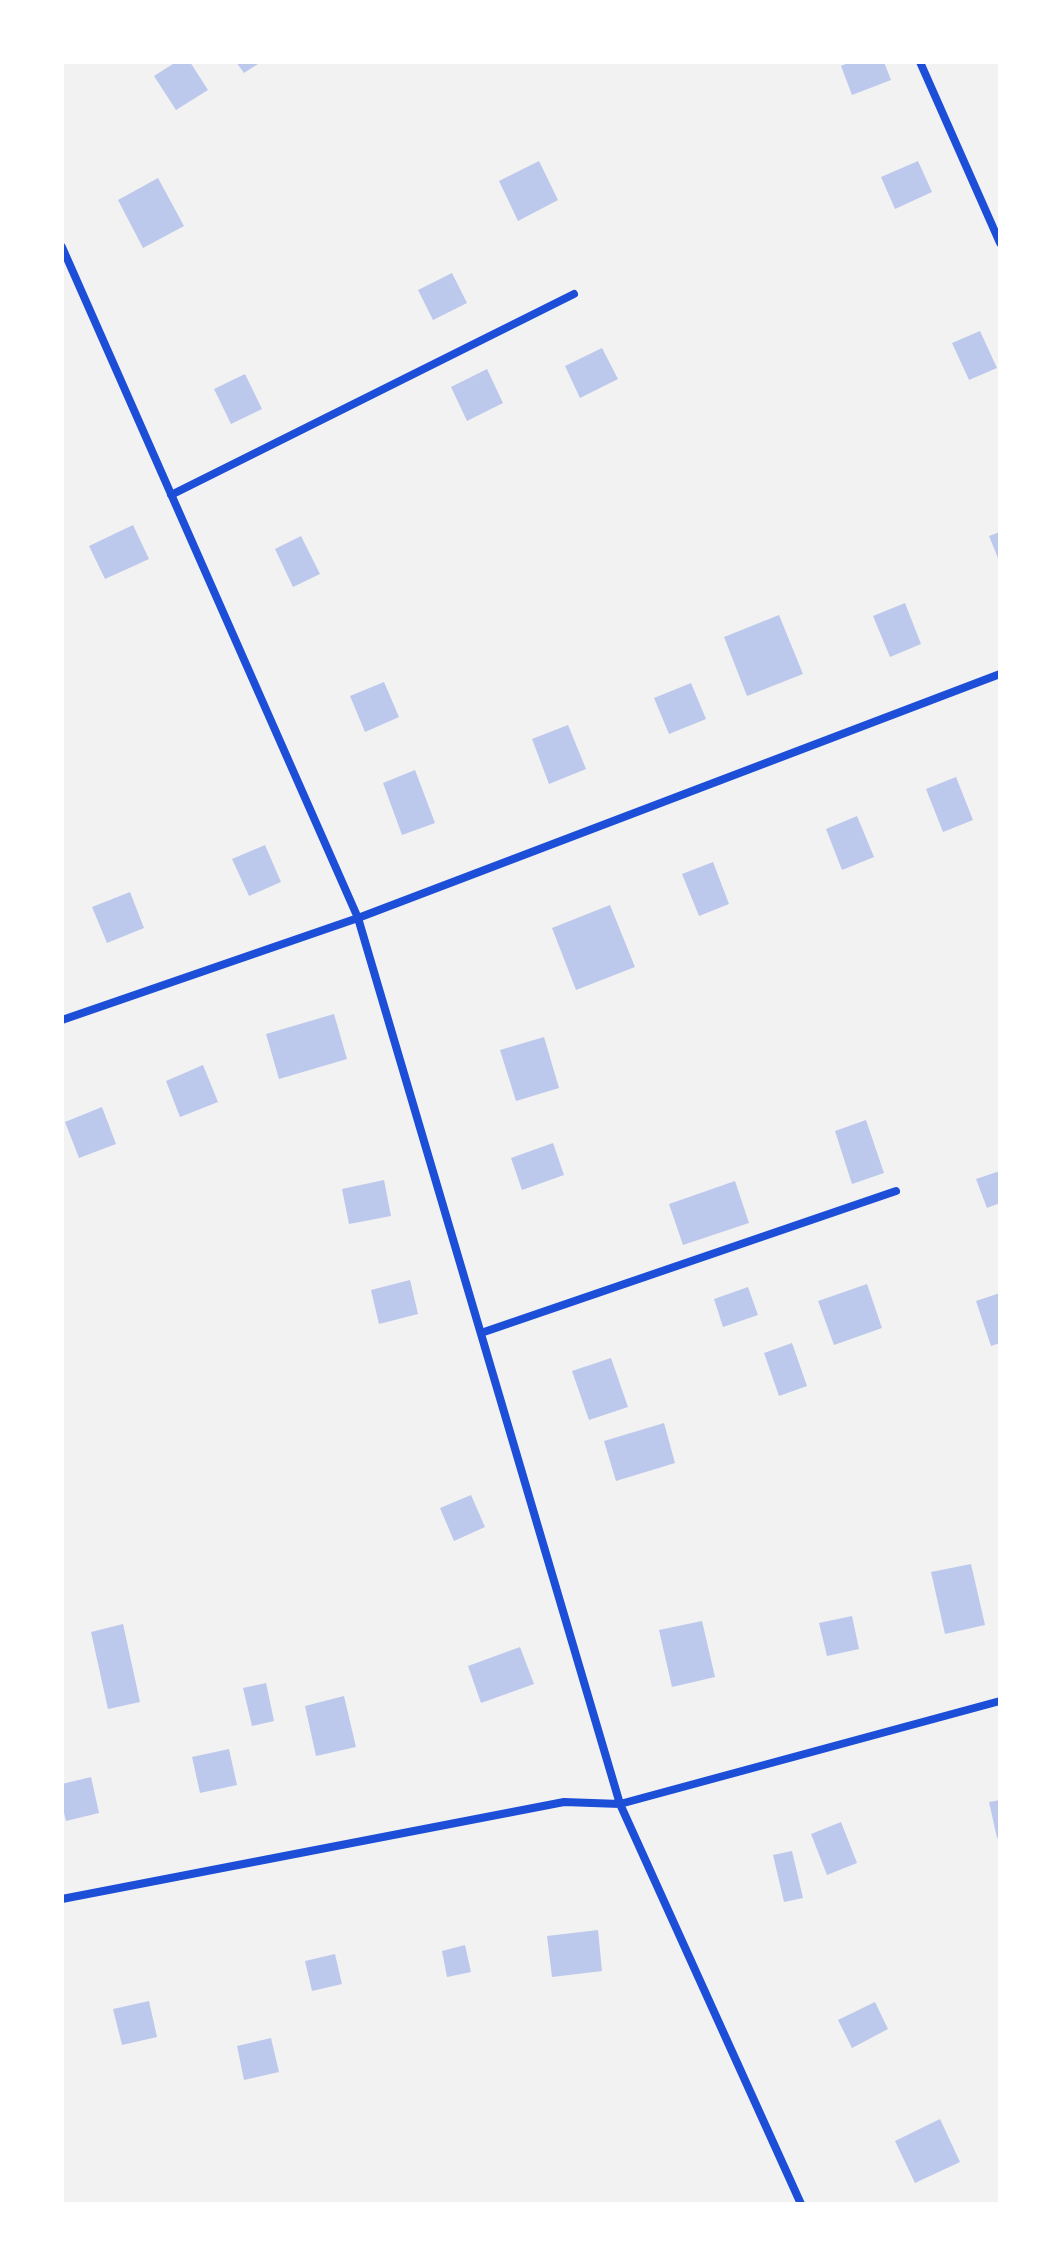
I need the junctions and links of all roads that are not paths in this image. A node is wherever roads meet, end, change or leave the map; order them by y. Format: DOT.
graph roads {
  1 [pos="920,62"];
  2 [pos="1000,243"];
  3 [pos="62,247"];
  4 [pos="574,294"];
  5 [pos="171,495"];
  6 [pos="1000,674"];
  7 [pos="358,918"];
  8 [pos="62,1020"];
  9 [pos="896,1191"];
  10 [pos="481,1333"];
  11 [pos="1000,1701"];
  12 [pos="620,1804"];
  13 [pos="62,1899"];
  14 [pos="801,2204"];
  1 -- 2 [label="street"];
  3 -- 5 [label="street"];
  4 -- 5 [label="street"];
  5 -- 7 [label="street"];
  6 -- 7 [label="street"];
  7 -- 8 [label="street"];
  7 -- 10 [label="street"];
  9 -- 10 [label="street"];
  10 -- 12 [label="street"];
  11 -- 12 [label="street"];
  12 -- 13 [label="street"];
  12 -- 14 [label="street"];
}
